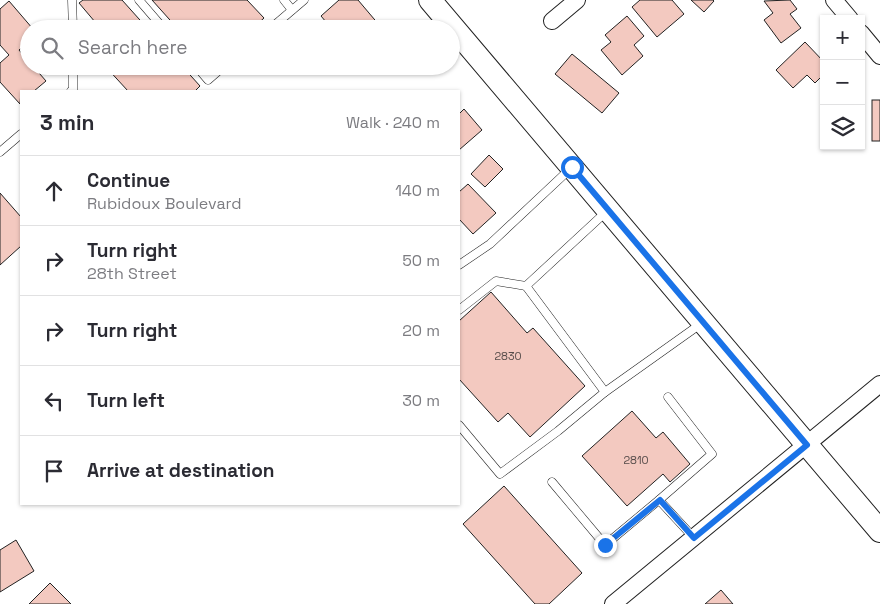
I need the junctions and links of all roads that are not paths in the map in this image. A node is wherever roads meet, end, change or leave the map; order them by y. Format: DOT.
graph roads {
  1 [pos="72,0"];
  2 [pos="138,0"];
  3 [pos="284,0"];
  4 [pos="304,0"];
  5 [pos="430,0"];
  6 [pos="577,0"];
  7 [pos="834,0"];
  8 [pos="292,10"];
  9 [pos="847,15"];
  10 [pos="72,20"];
  11 [pos="156,20"];
  12 [pos="280,20"];
  13 [pos="447,20"];
  14 [pos="552,21"];
  15 [pos="460,35"];
  16 [pos="865,38"];
  17 [pos="880,56"];
  18 [pos="73,75"];
  19 [pos="204,75"];
  20 [pos="214,75"];
  21 [pos="73,90"];
  22 [pos="20,135"];
  23 [pos="0,152"];
  24 [pos="572,167"];
  25 [pos="608,210"];
  26 [pos="460,264"];
  27 [pos="526,286"];
  28 [pos="460,309"];
  29 [pos="703,322"];
  30 [pos="880,384"];
  31 [pos="605,392"];
  32 [pos="668,397"];
  33 [pos="460,426"];
  34 [pos="807,445"];
  35 [pos="552,482"];
  36 [pos="660,500"];
  37 [pos="880,532"];
  38 [pos="694,538"];
  39 [pos="613,604"];
  1 -- 10 [label="lane"];
  2 -- 11 [label="lane"];
  3 -- 8 [label="lane"];
  4 -- 8 [label="lane"];
  5 -- 13 [label="main road"];
  6 -- 14 [label="street"];
  7 -- 9 [label="street"];
  8 -- 12 [label="lane"];
  15 -- 24 [label="main road"];
  16 -- 17 [label="street"];
  18 -- 21 [label="lane"];
  19 -- 20 [label="lane"];
  22 -- 23 [label="lane"];
  24 -- 25 [label="main road"];
  24 -- 26 [label="lane"];
  25 -- 27 [label="lane"];
  25 -- 29 [label="main road"];
  27 -- 28 [label="lane"];
  27 -- 31 [label="lane"];
  29 -- 31 [label="lane"];
  29 -- 34 [label="main road"];
  30 -- 34 [label="street"];
  31 -- 33 [label="lane"];
  32 -- 36 [label="lane"];
  34 -- 37 [label="main road"];
  34 -- 38 [label="street"];
  35 -- 36 [label="lane"];
  36 -- 38 [label="lane"];
  38 -- 39 [label="street"];
}
